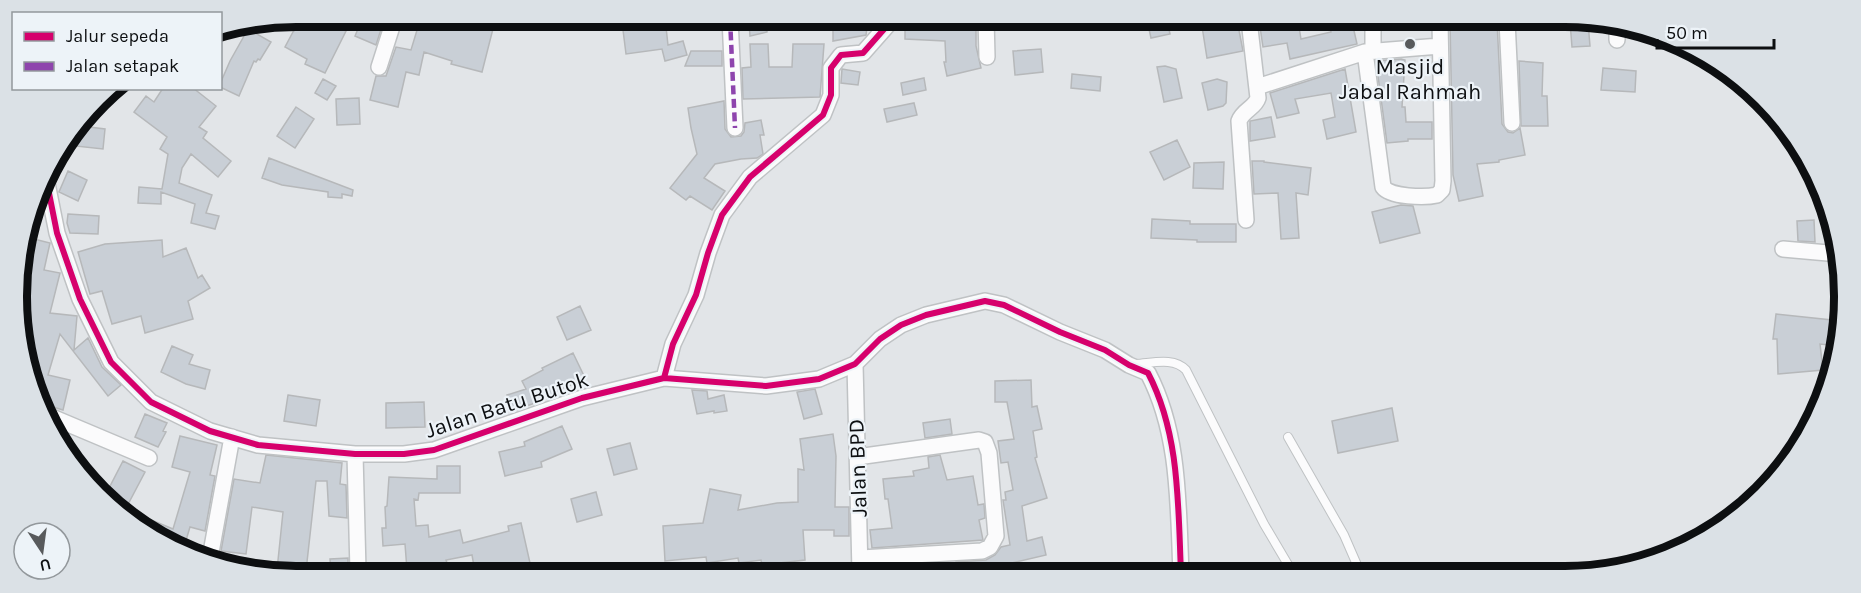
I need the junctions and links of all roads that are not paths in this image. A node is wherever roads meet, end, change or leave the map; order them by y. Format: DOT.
graph roads {
  1 [pos="392,27"];
  2 [pos="730,27"];
  3 [pos="886,27"];
  4 [pos="986,27"];
  5 [pos="1250,27"];
  6 [pos="1372,27"];
  7 [pos="1440,27"];
  8 [pos="1507,27"];
  9 [pos="1617,32"];
  10 [pos="1617,40"];
  11 [pos="1440,46"];
  12 [pos="1369,52"];
  13 [pos="987,57"];
  14 [pos="379,67"];
  15 [pos="1257,87"];
  16 [pos="1512,123"];
  17 [pos="735,128"];
  18 [pos="49,191"];
  19 [pos="1246,219"];
  20 [pos="1783,249"];
  21 [pos="1831,253"];
  22 [pos="855,364"];
  23 [pos="1129,365"];
  24 [pos="664,378"];
  25 [pos="57,419"];
  26 [pos="232,437"];
  27 [pos="1288,437"];
  28 [pos="355,454"];
  29 [pos="857,457"];
  30 [pos="149,458"];
  31 [pos="211,552"];
  32 [pos="358,566"];
  33 [pos="858,566"];
  34 [pos="872,566"];
  35 [pos="1181,566"];
  36 [pos="1289,566"];
  37 [pos="1358,566"];
  1 -- 14 [label="street"];
  2 -- 17 [label="street"];
  3 -- 24 [label="street"];
  4 -- 13 [label="street"];
  5 -- 15 [label="street"];
  6 -- 12 [label="street"];
  7 -- 11 [label="street"];
  8 -- 16 [label="street"];
  9 -- 10 [label="street"];
  11 -- 12 [label="street"];
  11 -- 12 [label="street"];
  12 -- 15 [label="street"];
  15 -- 19 [label="street"];
  18 -- 26 [label="street, Jalan Batu Butok"];
  20 -- 21 [label="street"];
  22 -- 23 [label="street, Jalan Batu Butok"];
  22 -- 24 [label="street, Jalan Batu Butok"];
  22 -- 29 [label="street, Jalan BPD"];
  23 -- 35 [label="street, Jalan Batu Butok"];
  23 -- 36 [label="lane"];
  24 -- 28 [label="street, Jalan Batu Butok"];
  25 -- 30 [label="street"];
  26 -- 28 [label="street, Jalan Batu Butok"];
  26 -- 31 [label="street"];
  27 -- 37 [label="lane"];
  28 -- 32 [label="street"];
  29 -- 33 [label="street, Jalan BPD"];
  29 -- 34 [label="street"];
}
